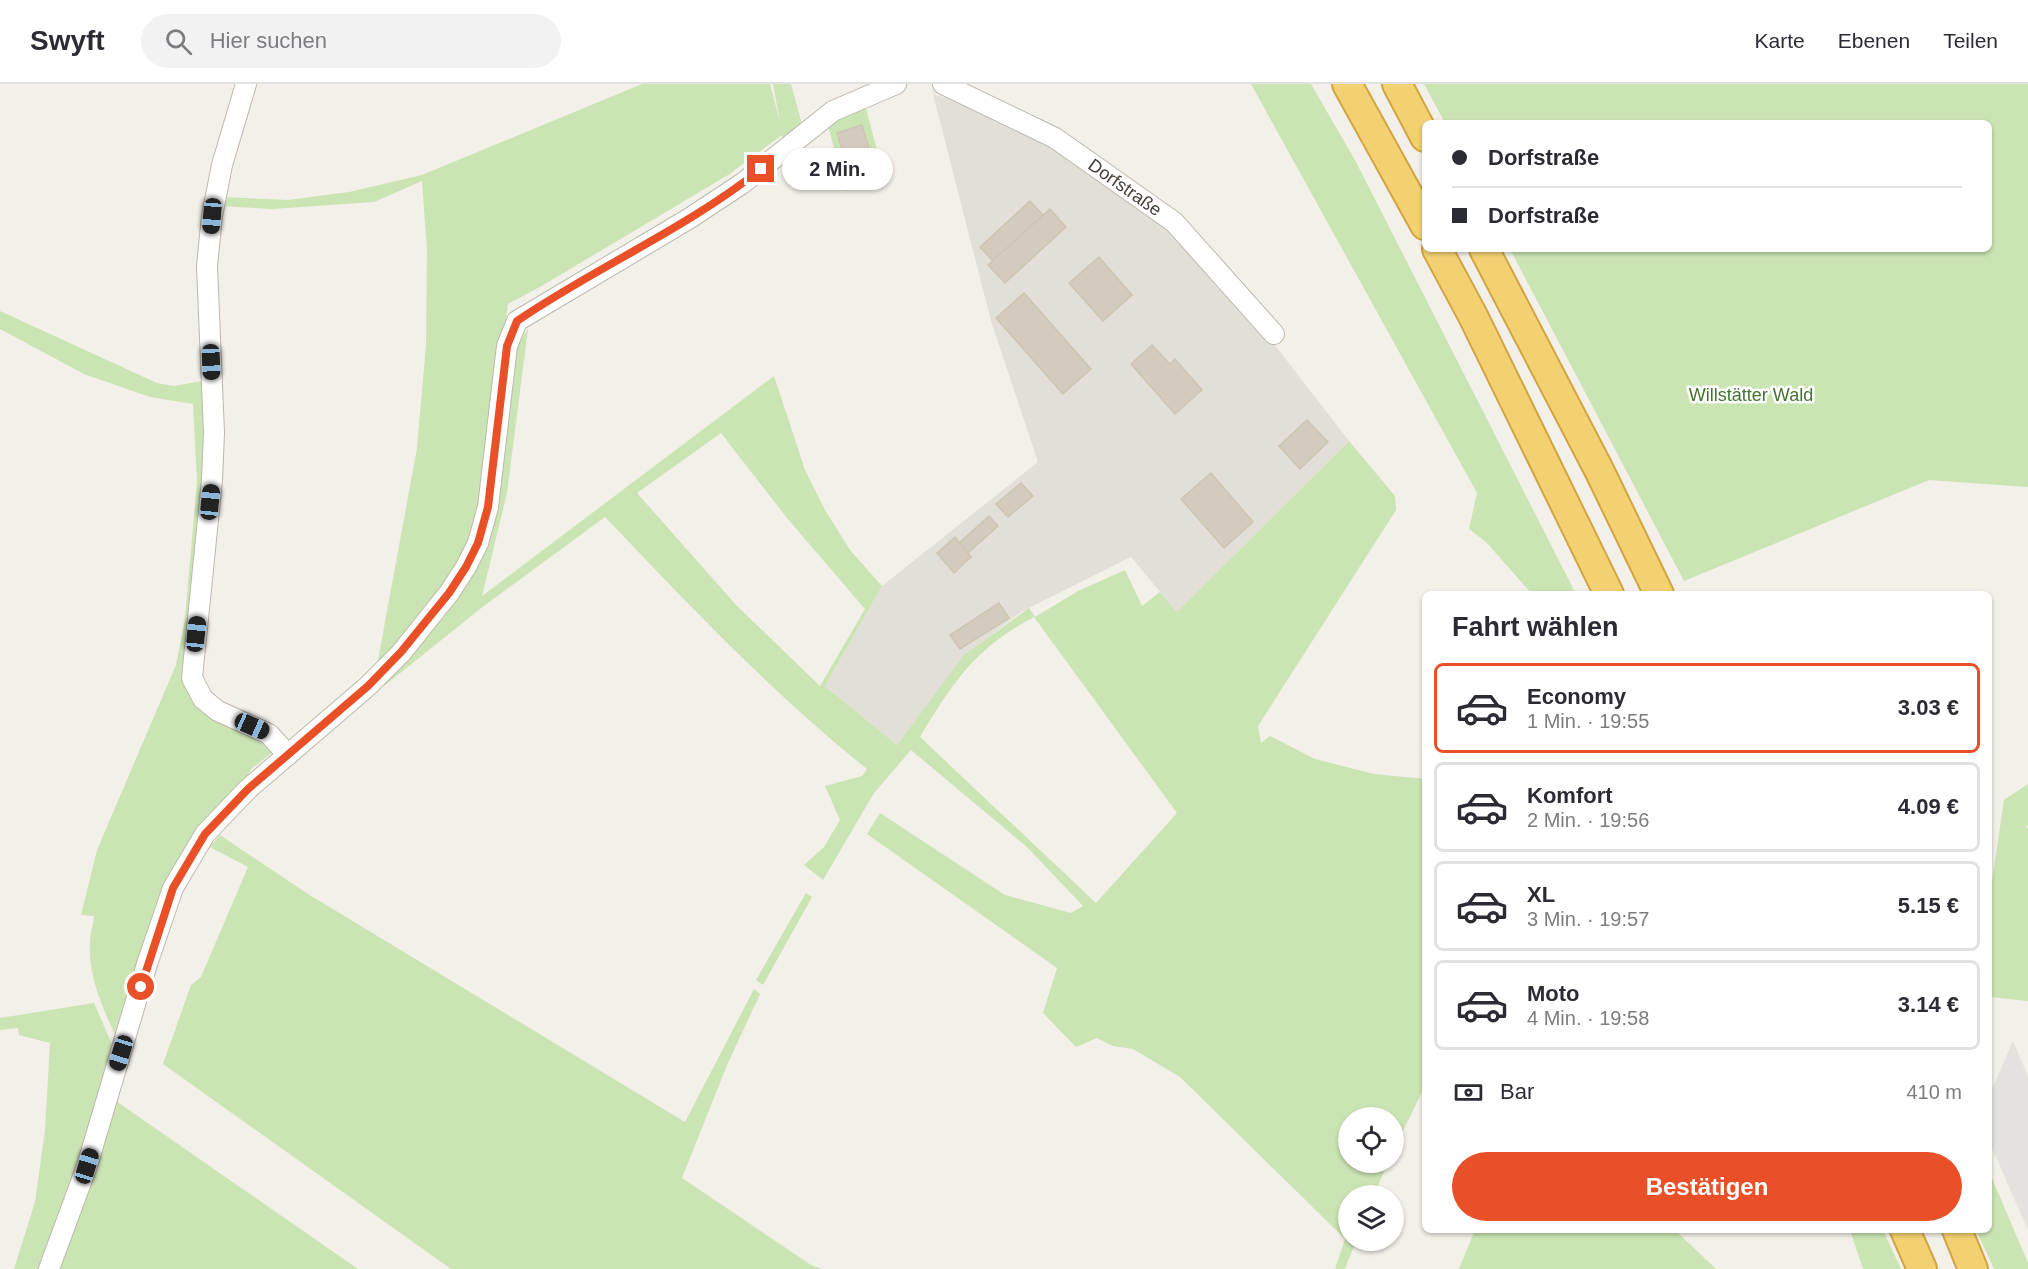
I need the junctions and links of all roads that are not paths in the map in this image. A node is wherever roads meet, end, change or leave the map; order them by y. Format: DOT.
graph roads {
  1 [pos="246,84"];
  2 [pos="896,84"];
  3 [pos="943,84"];
  4 [pos="1347,84"];
  5 [pos="1397,84"];
  6 [pos="1422,131"];
  7 [pos="1422,220"];
  8 [pos="1439,252"];
  9 [pos="1486,252"];
  10 [pos="1274,334"];
  11 [pos="1608,591"];
  12 [pos="1658,591"];
  13 [pos="288,755"];
  14 [pos="1906,1233"];
  15 [pos="1958,1233"];
  16 [pos="49,1269"];
  17 [pos="1922,1269"];
  18 [pos="1973,1269"];
  1 -- 13 [label="street"];
  2 -- 13 [label="street"];
  3 -- 10 [label="street, Dorfstraße"];
  4 -- 7 [label="highway"];
  5 -- 6 [label="highway"];
  8 -- 11 [label="highway"];
  9 -- 12 [label="highway"];
  13 -- 16 [label="street"];
  14 -- 17 [label="highway"];
  15 -- 18 [label="highway"];
}
